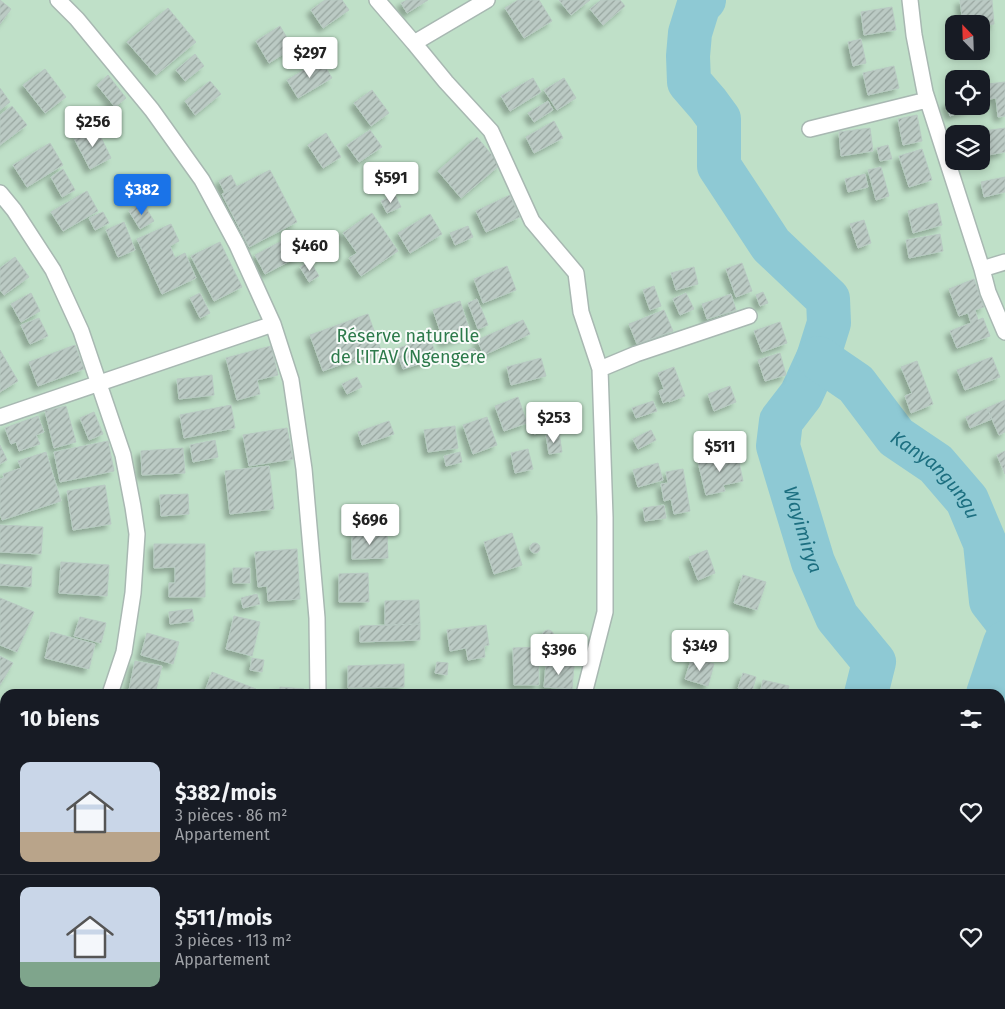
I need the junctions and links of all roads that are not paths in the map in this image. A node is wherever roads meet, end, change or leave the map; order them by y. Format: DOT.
graph roads {
  1 [pos="58,0"];
  2 [pos="377,0"];
  3 [pos="486,0"];
  4 [pos="910,0"];
  5 [pos="414,42"];
  6 [pos="927,100"];
  7 [pos="810,129"];
  8 [pos="0,193"];
  9 [pos="1005,262"];
  10 [pos="982,269"];
  11 [pos="748,316"];
  12 [pos="273,324"];
  13 [pos="1005,332"];
  14 [pos="600,369"];
  15 [pos="99,383"];
  16 [pos="0,417"];
  17 [pos="112,689"];
  18 [pos="318,689"];
  19 [pos="585,689"];
  1 -- 12 [label="street"];
  2 -- 5 [label="street"];
  3 -- 5 [label="street"];
  4 -- 6 [label="street"];
  5 -- 14 [label="street"];
  6 -- 7 [label="street"];
  6 -- 10 [label="street"];
  8 -- 15 [label="street"];
  9 -- 10 [label="street"];
  10 -- 13 [label="street"];
  11 -- 14 [label="street"];
  12 -- 15 [label="street"];
  12 -- 18 [label="street"];
  14 -- 19 [label="street"];
  15 -- 16 [label="street"];
  15 -- 17 [label="street"];
}
